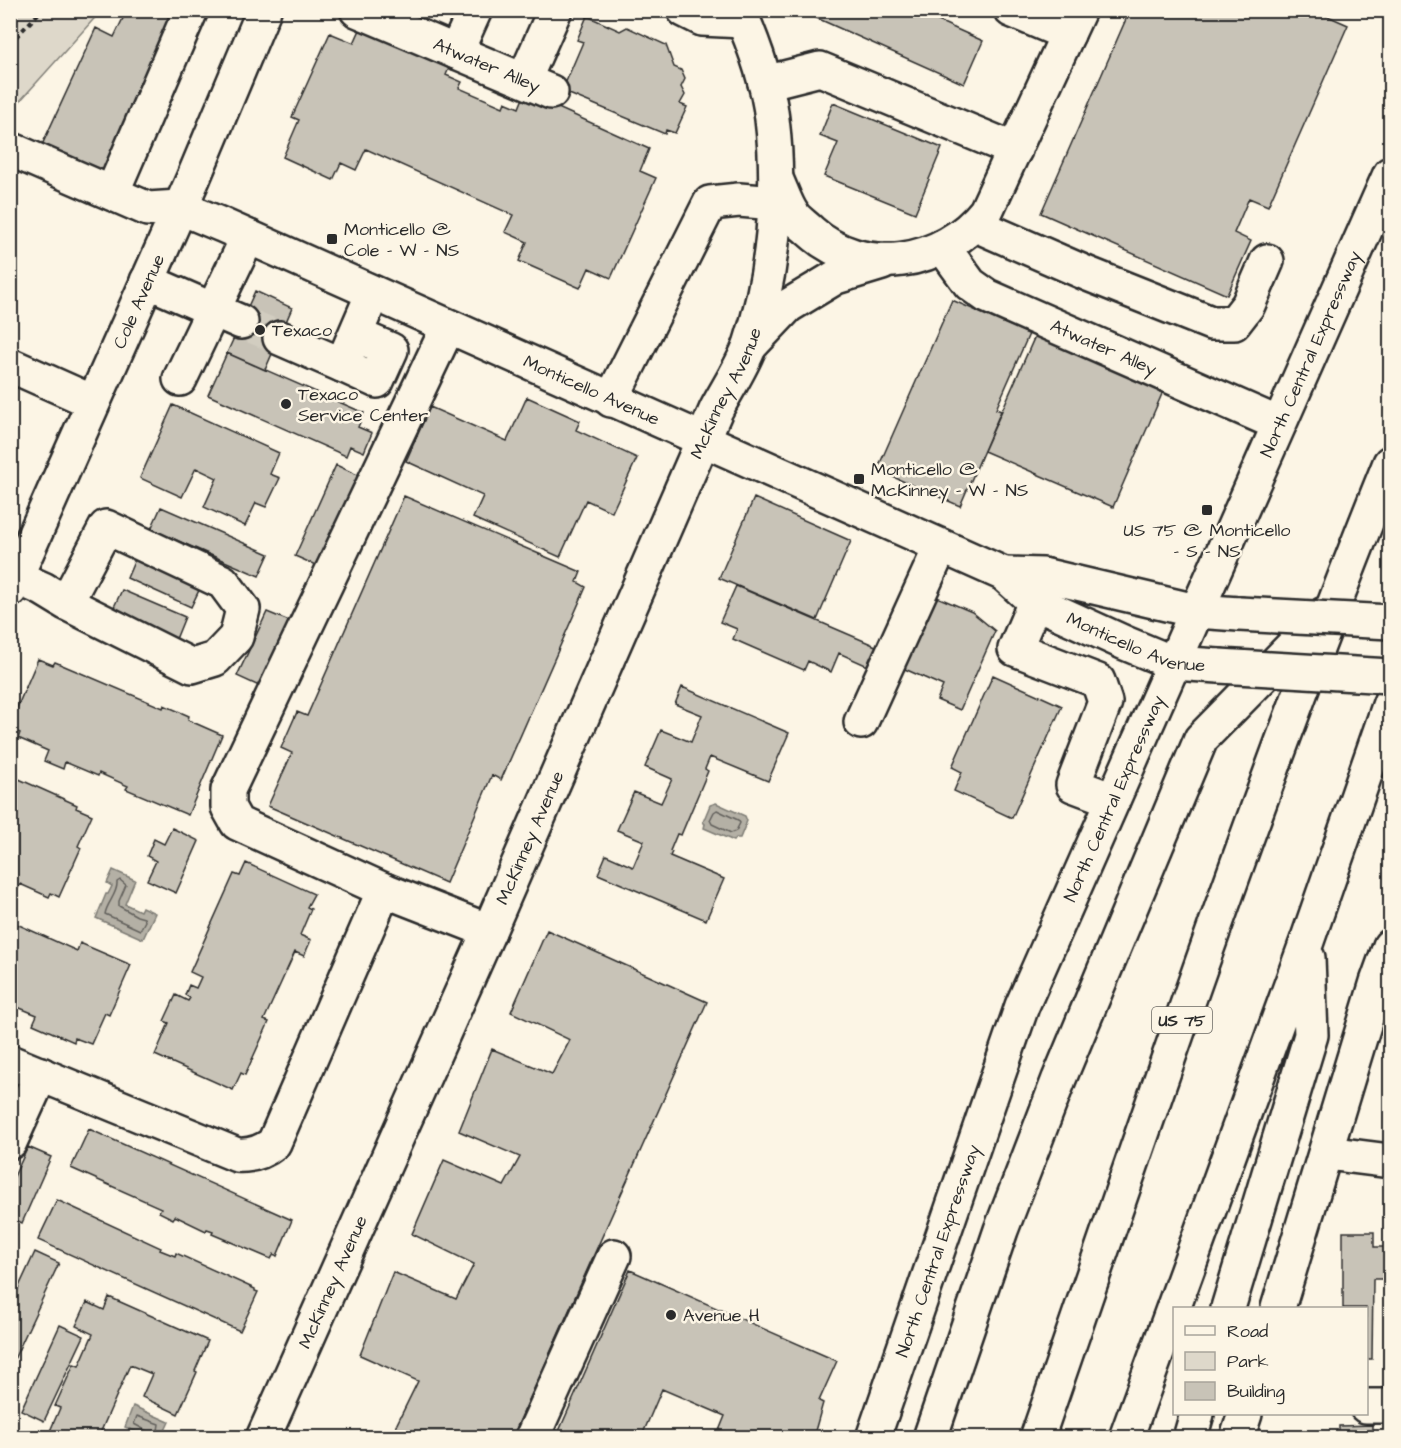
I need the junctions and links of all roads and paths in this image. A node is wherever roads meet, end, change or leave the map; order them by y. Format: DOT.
graph roads {
  1 [pos="42,10"];
  2 [pos="192,10"];
  3 [pos="264,10"];
  4 [pos="357,10"];
  5 [pos="475,10"];
  6 [pos="555,10"];
  7 [pos="684,10"];
  8 [pos="1011,10"];
  9 [pos="741,16"];
  10 [pos="1073,22"];
  11 [pos="10,43"];
  12 [pos="456,52"];
  13 [pos="765,83"];
  14 [pos="10,149"];
  15 [pos="1015,150"];
  16 [pos="1390,174"];
  17 [pos="112,194"];
  18 [pos="775,205"];
  19 [pos="179,207"];
  20 [pos="976,225"];
  21 [pos="248,237"];
  22 [pos="943,248"];
  23 [pos="890,261"];
  24 [pos="1267,261"];
  25 [pos="147,281"];
  26 [pos="373,293"];
  27 [pos="227,316"];
  28 [pos="448,327"];
  29 [pos="280,338"];
  30 [pos="750,346"];
  31 [pos="11,366"];
  32 [pos="180,379"];
  33 [pos="611,400"];
  34 [pos="93,402"];
  35 [pos="1279,424"];
  36 [pos="703,441"];
  37 [pos="1390,464"];
  38 [pos="941,546"];
  39 [pos="1004,574"];
  40 [pos="13,584"];
  41 [pos="1035,602"];
  42 [pos="66,603"];
  43 [pos="1333,605"];
  44 [pos="1196,611"];
  45 [pos="1390,622"];
  46 [pos="1173,663"];
  47 [pos="1390,676"];
  48 [pos="1390,703"];
  49 [pos="861,722"];
  50 [pos="1113,800"];
  51 [pos="384,890"];
  52 [pos="489,931"];
  53 [pos="1307,941"];
  54 [pos="1390,946"];
  55 [pos="10,1062"];
  56 [pos="40,1074"];
  57 [pos="10,1142"];
  58 [pos="1327,1153"];
  59 [pos="1390,1161"];
  60 [pos="614,1256"];
  61 [pos="1173,1307"];
  62 [pos="1228,1307"];
  63 [pos="1278,1307"];
  64 [pos="1173,1308"];
  65 [pos="1368,1406"];
  66 [pos="1390,1406"];
  67 [pos="1196,1415"];
  68 [pos="1244,1415"];
  69 [pos="263,1437"];
  70 [pos="532,1437"];
  71 [pos="873,1437"];
  72 [pos="930,1437"];
  73 [pos="1037,1437"];
  74 [pos="1126,1437"];
  75 [pos="1190,1437"];
  76 [pos="1237,1437"];
  1 -- 11 [label="path"];
  2 -- 17 [label="main road"];
  3 -- 19 [label="main road, Cole Avenue"];
  4 -- 12 [label="main road, Atwater Alley"];
  5 -- 12 [label="main road"];
  6 -- 12 [label="main road, Atwater Alley"];
  7 -- 9 [label="main road"];
  8 -- 10 [label="main road"];
  9 -- 13 [label="main road"];
  10 -- 15 [label="main road"];
  13 -- 15 [label="main road"];
  13 -- 18 [label="main road"];
  14 -- 17 [label="main road"];
  15 -- 20 [label="main road"];
  16 -- 35 [label="main road, North Central Expressway"];
  17 -- 19 [label="main road"];
  18 -- 23 [label="main road"];
  18 -- 30 [label="main road, McKinney Avenue"];
  18 -- 33 [label="main road"];
  19 -- 21 [label="main road, Monticello Avenue"];
  19 -- 25 [label="main road, Cole Avenue"];
  20 -- 22 [label="main road"];
  20 -- 24 [label="main road"];
  21 -- 26 [label="main road, Monticello Avenue"];
  21 -- 27 [label="main road"];
  22 -- 23 [label="main road"];
  22 -- 35 [label="main road, Atwater Alley"];
  23 -- 30 [label="main road"];
  25 -- 27 [label="main road"];
  25 -- 34 [label="main road, Cole Avenue"];
  26 -- 28 [label="main road, Monticello Avenue"];
  26 -- 29 [label="main road"];
  27 -- 32 [label="main road"];
  28 -- 33 [label="main road, Monticello Avenue"];
  28 -- 51 [label="main road"];
  30 -- 36 [label="main road, McKinney Avenue"];
  31 -- 34 [label="main road"];
  33 -- 36 [label="main road, Monticello Avenue"];
  34 -- 40 [label="main road, Cole Avenue"];
  35 -- 44 [label="main road, North Central Expressway"];
  36 -- 38 [label="main road, Monticello Avenue"];
  36 -- 52 [label="main road, McKinney Avenue"];
  37 -- 43 [label="main road, US 75"];
  38 -- 39 [label="main road, Monticello Avenue"];
  38 -- 49 [label="main road"];
  39 -- 41 [label="main road, Monticello Avenue"];
  39 -- 44 [label="main road, Monticello Avenue"];
  40 -- 42 [label="main road"];
  41 -- 46 [label="main road, Monticello Avenue"];
  41 -- 50 [label="main road"];
  42 -- 42 [label="main road"];
  43 -- 72 [label="main road"];
  43 -- 73 [label="main road, US 75"];
  44 -- 45 [label="main road, Monticello Avenue, bridge"];
  44 -- 46 [label="main road, North Central Expressway"];
  46 -- 47 [label="main road, Monticello Avenue, bridge"];
  46 -- 50 [label="main road, North Central Expressway"];
  48 -- 53 [label="main road"];
  50 -- 71 [label="main road, North Central Expressway"];
  51 -- 52 [label="main road"];
  51 -- 56 [label="main road"];
  52 -- 69 [label="main road, McKinney Avenue"];
  53 -- 61 [label="main road"];
  53 -- 62 [label="main road"];
  54 -- 58 [label="main road"];
  55 -- 56 [label="main road"];
  56 -- 57 [label="main road"];
  58 -- 59 [label="main road"];
  58 -- 63 [label="main road"];
  60 -- 70 [label="main road"];
  64 -- 74 [label="main road"];
  65 -- 66 [label="main road"];
  67 -- 75 [label="main road"];
  68 -- 76 [label="main road"];
}
